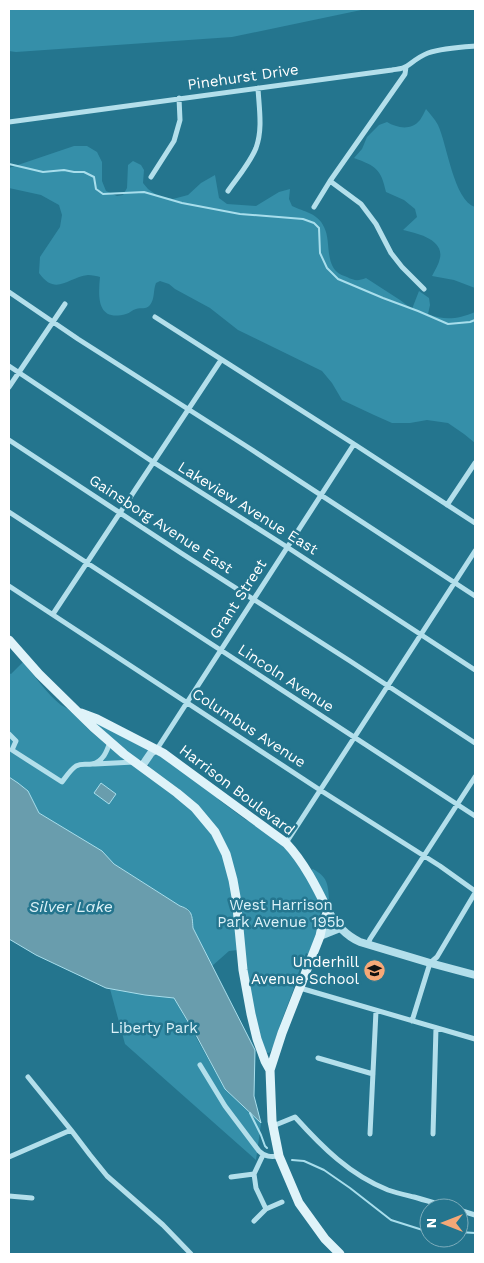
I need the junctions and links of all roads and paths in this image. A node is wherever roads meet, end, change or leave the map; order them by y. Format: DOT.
graph roads {
  1 [pos="475,46"];
  2 [pos="406,67"];
  3 [pos="258,88"];
  4 [pos="179,98"];
  5 [pos="9,122"];
  6 [pos="151,177"];
  7 [pos="330,180"];
  8 [pos="228,191"];
  9 [pos="314,207"];
  10 [pos="424,289"];
  11 [pos="9,292"];
  12 [pos="65,304"];
  13 [pos="155,317"];
  14 [pos="53,321"];
  15 [pos="221,360"];
  16 [pos="9,366"];
  17 [pos="18,372"];
  18 [pos="9,387"];
  19 [pos="188,409"];
  20 [pos="9,440"];
  21 [pos="354,444"];
  22 [pos="153,462"];
  23 [pos="475,463"];
  24 [pos="321,496"];
  25 [pos="448,505"];
  26 [pos="9,512"];
  27 [pos="120,512"];
  28 [pos="475,524"];
  29 [pos="288,547"];
  30 [pos="475,551"];
  31 [pos="87,563"];
  32 [pos="455,582"];
  33 [pos="9,586"];
  34 [pos="475,596"];
  35 [pos="254,599"];
  36 [pos="53,614"];
  37 [pos="421,634"];
  38 [pos="9,640"];
  39 [pos="220,650"];
  40 [pos="475,670"];
  41 [pos="388,686"];
  42 [pos="187,702"];
  43 [pos="76,711"];
  44 [pos="9,734"];
  45 [pos="354,738"];
  46 [pos="110,742"];
  47 [pos="475,743"];
  48 [pos="156,749"];
  49 [pos="92,764"];
  50 [pos="139,764"];
  51 [pos="475,777"];
  52 [pos="320,790"];
  53 [pos="457,804"];
  54 [pos="475,816"];
  55 [pos="286,843"];
  56 [pos="424,856"];
  57 [pos="475,892"];
  58 [pos="328,911"];
  59 [pos="340,928"];
  60 [pos="320,936"];
  61 [pos="368,944"];
  62 [pos="430,963"];
  63 [pos="475,975"];
  64 [pos="300,988"];
  65 [pos="376,1011"];
  66 [pos="412,1021"];
  67 [pos="436,1028"];
  68 [pos="475,1039"];
  69 [pos="318,1058"];
  70 [pos="200,1065"];
  71 [pos="270,1070"];
  72 [pos="373,1074"];
  73 [pos="28,1077"];
  74 [pos="273,1126"];
  75 [pos="71,1130"];
  76 [pos="370,1134"];
  77 [pos="433,1134"];
  78 [pos="263,1155"];
  79 [pos="279,1156"];
  80 [pos="9,1157"];
  81 [pos="254,1174"];
  82 [pos="231,1177"];
  83 [pos="9,1196"];
  84 [pos="32,1198"];
  85 [pos="419,1199"];
  86 [pos="282,1202"];
  87 [pos="266,1209"];
  88 [pos="254,1221"];
  89 [pos="191,1254"];
  90 [pos="340,1254"];
  1 -- 2 [label="street, Pinehurst Drive"];
  2 -- 3 [label="street, Pinehurst Drive"];
  2 -- 7 [label="street"];
  3 -- 4 [label="street, Pinehurst Drive"];
  3 -- 8 [label="street"];
  4 -- 5 [label="street, Pinehurst Drive"];
  4 -- 6 [label="street"];
  7 -- 9 [label="street"];
  7 -- 10 [label="street"];
  11 -- 14 [label="street"];
  12 -- 14 [label="street"];
  13 -- 15 [label="street"];
  14 -- 17 [label="street"];
  14 -- 19 [label="street"];
  15 -- 19 [label="street"];
  15 -- 21 [label="street"];
  16 -- 17 [label="street, Lakeview Avenue East"];
  17 -- 18 [label="street"];
  17 -- 22 [label="street, Lakeview Avenue East"];
  19 -- 22 [label="street"];
  19 -- 24 [label="street"];
  20 -- 27 [label="street, Gainsborg Avenue East"];
  21 -- 24 [label="street, Grant Street"];
  21 -- 25 [label="street"];
  22 -- 27 [label="street"];
  22 -- 29 [label="street, Lakeview Avenue East"];
  23 -- 25 [label="street"];
  24 -- 29 [label="street, Grant Street"];
  24 -- 32 [label="street"];
  25 -- 28 [label="street"];
  26 -- 31 [label="street, Lincoln Avenue"];
  27 -- 31 [label="street"];
  27 -- 35 [label="street, Gainsborg Avenue East"];
  29 -- 35 [label="street, Grant Street"];
  29 -- 37 [label="street, Lakeview Avenue East"];
  30 -- 32 [label="street"];
  31 -- 36 [label="street"];
  31 -- 39 [label="street, Lincoln Avenue"];
  32 -- 34 [label="street"];
  32 -- 37 [label="street"];
  33 -- 36 [label="street, Columbus Avenue"];
  35 -- 39 [label="street, Grant Street"];
  35 -- 41 [label="street, Gainsborg Avenue East"];
  36 -- 42 [label="street, Columbus Avenue"];
  37 -- 40 [label="street, Lakeview Avenue East"];
  37 -- 41 [label="street"];
  38 -- 43 [label="main road"];
  39 -- 42 [label="street, Grant Street"];
  39 -- 45 [label="street, Lincoln Avenue"];
  41 -- 45 [label="street"];
  41 -- 47 [label="street, Gainsborg Avenue East"];
  42 -- 48 [label="street, Grant Street"];
  42 -- 52 [label="street, Columbus Avenue"];
  43 -- 46 [label="main road"];
  43 -- 48 [label="main road, Harrison Boulevard"];
  44 -- 49 [label="street"];
  45 -- 52 [label="street"];
  45 -- 53 [label="street, Lincoln Avenue"];
  46 -- 49 [label="street"];
  46 -- 50 [label="main road"];
  48 -- 50 [label="street, Grant Street"];
  48 -- 55 [label="main road, Harrison Boulevard"];
  49 -- 50 [label="street"];
  50 -- 71 [label="main road"];
  51 -- 53 [label="street"];
  52 -- 55 [label="street"];
  52 -- 56 [label="street, Columbus Avenue"];
  53 -- 54 [label="street, Lincoln Avenue"];
  53 -- 56 [label="street"];
  55 -- 58 [label="main road, Harrison Boulevard"];
  56 -- 57 [label="street, Columbus Avenue"];
  56 -- 61 [label="street"];
  57 -- 62 [label="street"];
  58 -- 59 [label="street"];
  58 -- 60 [label="main road"];
  59 -- 60 [label="street"];
  59 -- 61 [label="street"];
  60 -- 64 [label="main road"];
  61 -- 62 [label="street"];
  62 -- 63 [label="street"];
  62 -- 66 [label="street"];
  64 -- 65 [label="street"];
  64 -- 71 [label="main road"];
  65 -- 66 [label="street"];
  65 -- 72 [label="street"];
  66 -- 67 [label="street"];
  67 -- 68 [label="street"];
  67 -- 77 [label="street"];
  69 -- 72 [label="street"];
  70 -- 78 [label="street"];
  71 -- 74 [label="main road"];
  72 -- 76 [label="street"];
  73 -- 75 [label="street"];
  74 -- 79 [label="main road"];
  74 -- 85 [label="street"];
  75 -- 80 [label="street"];
  75 -- 89 [label="street"];
  78 -- 79 [label="street"];
  78 -- 81 [label="street"];
  79 -- 90 [label="main road"];
  81 -- 82 [label="street"];
  81 -- 87 [label="street"];
  83 -- 84 [label="street"];
  86 -- 87 [label="street"];
  87 -- 88 [label="street"];
}
